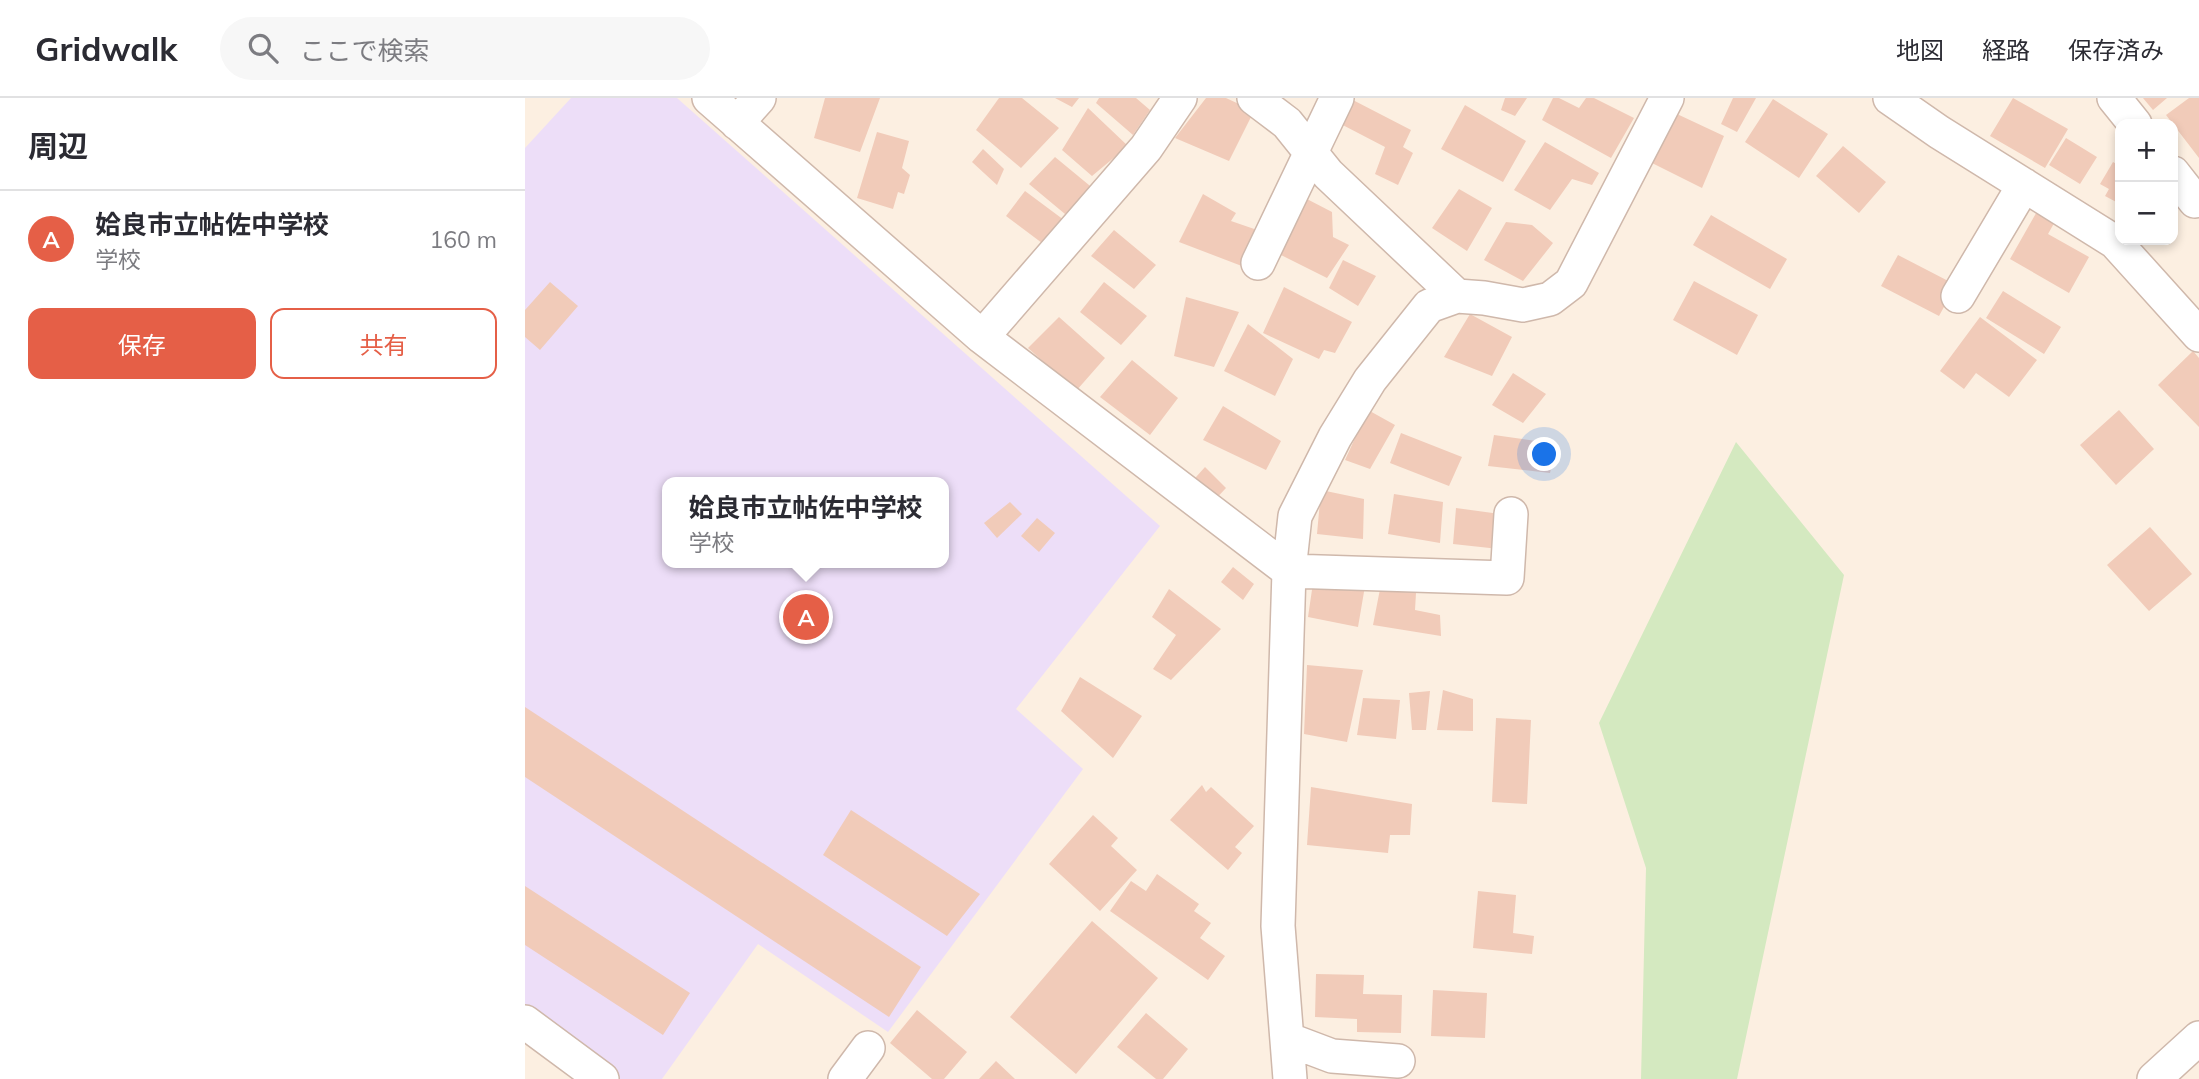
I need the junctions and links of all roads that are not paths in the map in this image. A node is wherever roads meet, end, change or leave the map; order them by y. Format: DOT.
graph roads {
  1 [pos="709,98"];
  2 [pos="759,98"];
  3 [pos="1181,98"];
  4 [pos="1254,98"];
  5 [pos="1337,98"];
  6 [pos="1890,98"];
  7 [pos="2115,98"];
  8 [pos="1658,101"];
  9 [pos="2131,119"];
  10 [pos="737,123"];
  11 [pos="1311,153"];
  12 [pos="2178,182"];
  13 [pos="2024,185"];
  14 [pos="2189,205"];
  15 [pos="2115,239"];
  16 [pos="2121,245"];
  17 [pos="1258,263"];
  18 [pos="1457,296"];
  19 [pos="1958,296"];
  20 [pos="2199,335"];
  21 [pos="982,337"];
  22 [pos="1511,514"];
  23 [pos="1289,571"];
  24 [pos="525,1022"];
  25 [pos="2199,1038"];
  26 [pos="1287,1039"];
  27 [pos="868,1048"];
  28 [pos="1398,1061"];
  29 [pos="602,1079"];
  30 [pos="845,1079"];
  31 [pos="1290,1079"];
  32 [pos="2154,1079"];
  1 -- 10 [label="street"];
  2 -- 10 [label="street"];
  3 -- 21 [label="street"];
  4 -- 11 [label="street"];
  5 -- 11 [label="street"];
  6 -- 13 [label="street"];
  7 -- 9 [label="street"];
  8 -- 18 [label="street"];
  10 -- 21 [label="street"];
  11 -- 17 [label="street"];
  11 -- 18 [label="street"];
  12 -- 14 [label="street"];
  13 -- 15 [label="street"];
  13 -- 19 [label="street"];
  16 -- 20 [label="street"];
  18 -- 23 [label="street"];
  21 -- 23 [label="street"];
  22 -- 23 [label="street"];
  23 -- 26 [label="street"];
  24 -- 29 [label="street"];
  25 -- 32 [label="street"];
  26 -- 28 [label="street"];
  26 -- 31 [label="street"];
  27 -- 30 [label="street"];
}
